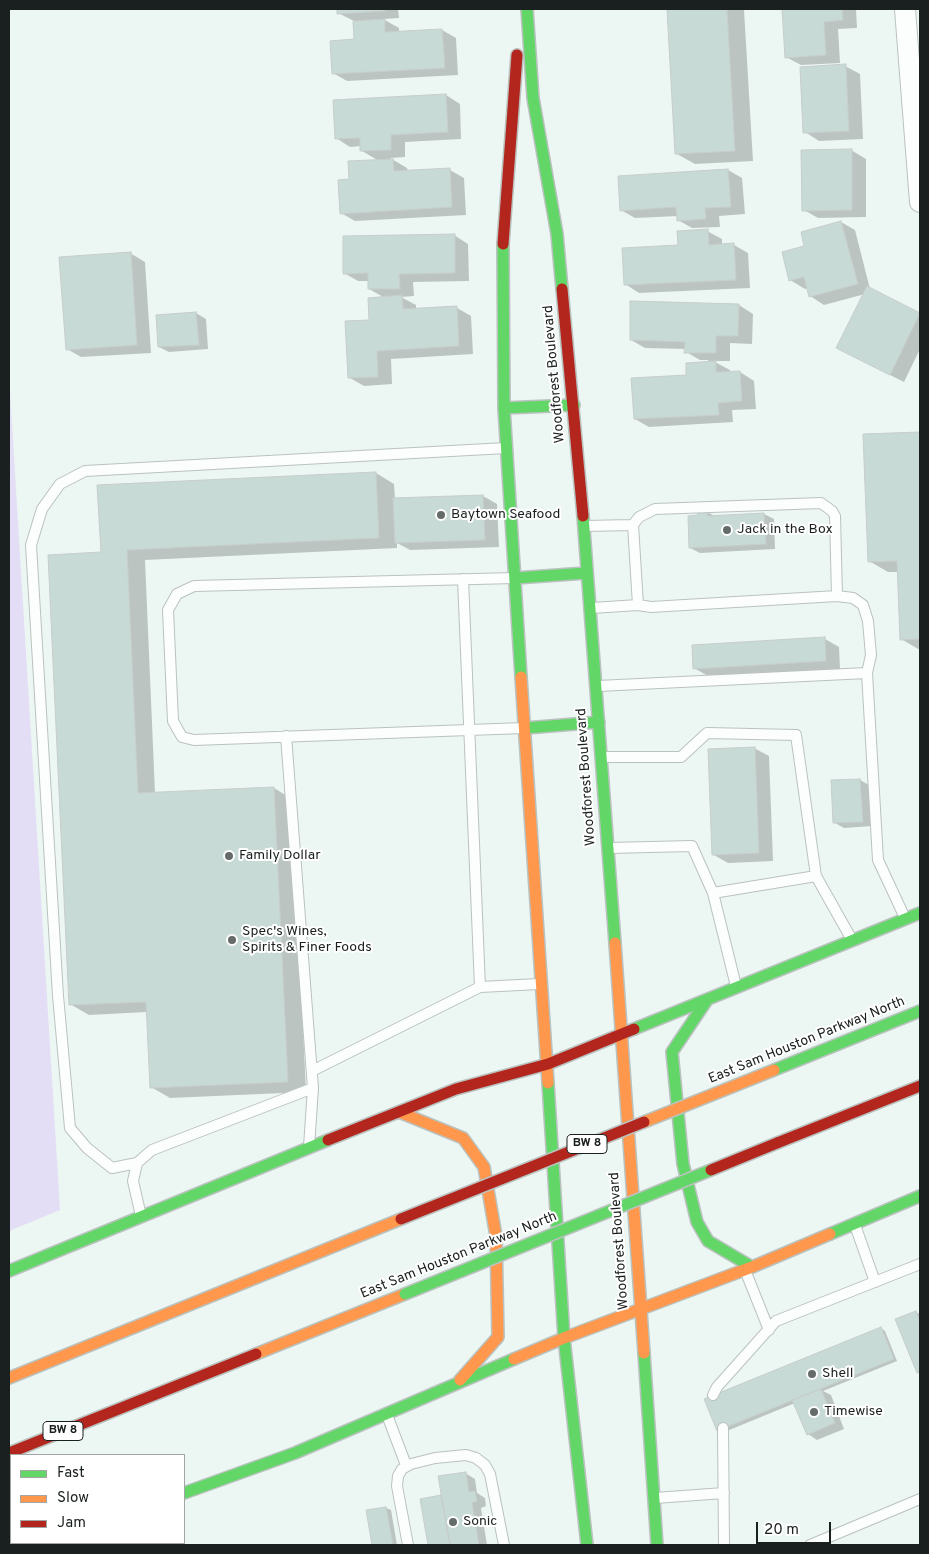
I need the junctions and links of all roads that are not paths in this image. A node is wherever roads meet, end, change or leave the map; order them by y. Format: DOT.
graph roads {
  1 [pos="522,9"];
  2 [pos="527,9"];
  3 [pos="905,9"];
  4 [pos="920,202"];
  5 [pos="574,405"];
  6 [pos="504,408"];
  7 [pos="507,448"];
  8 [pos="633,525"];
  9 [pos="583,526"];
  10 [pos="586,574"];
  11 [pos="516,578"];
  12 [pos="463,579"];
  13 [pos="837,596"];
  14 [pos="638,605"];
  15 [pos="589,608"];
  16 [pos="867,673"];
  17 [pos="595,687"];
  18 [pos="599,722"];
  19 [pos="526,728"];
  20 [pos="468,730"];
  21 [pos="286,736"];
  22 [pos="602,757"];
  23 [pos="608,848"];
  24 [pos="816,876"];
  25 [pos="713,893"];
  26 [pos="920,913"];
  27 [pos="905,919"];
  28 [pos="852,941"];
  29 [pos="542,983"];
  30 [pos="480,987"];
  31 [pos="736,989"];
  32 [pos="707,1000"];
  33 [pos="920,1012"];
  34 [pos="621,1034"];
  35 [pos="548,1064"];
  36 [pos="312,1071"];
  37 [pos="920,1086"];
  38 [pos="313,1088"];
  39 [pos="400,1112"];
  40 [pos="309,1148"];
  41 [pos="137,1164"];
  42 [pos="920,1196"];
  43 [pos="141,1216"];
  44 [pos="854,1224"];
  45 [pos="920,1264"];
  46 [pos="748,1268"];
  47 [pos="9,1272"];
  48 [pos="875,1282"];
  49 [pos="640,1309"];
  50 [pos="769,1330"];
  51 [pos="564,1338"];
  52 [pos="9,1378"];
  53 [pos="454,1386"];
  54 [pos="713,1395"];
  55 [pos="387,1414"];
  56 [pos="723,1428"];
  57 [pos="9,1453"];
  58 [pos="406,1466"];
  59 [pos="185,1493"];
  60 [pos="724,1493"];
  61 [pos="655,1498"];
  62 [pos="920,1499"];
  63 [pos="408,1545"];
  64 [pos="504,1545"];
  65 [pos="587,1545"];
  66 [pos="657,1545"];
  67 [pos="724,1545"];
  68 [pos="810,1545"];
  1 -- 6 [label="main road"];
  2 -- 5 [label="main road, Woodforest Boulevard"];
  3 -- 4 [label="street"];
  5 -- 6 [label="main road"];
  5 -- 9 [label="main road, Woodforest Boulevard"];
  6 -- 7 [label="main road"];
  7 -- 11 [label="main road"];
  7 -- 41 [label="lane"];
  8 -- 9 [label="lane"];
  8 -- 13 [label="lane"];
  8 -- 14 [label="lane"];
  9 -- 10 [label="main road, Woodforest Boulevard"];
  10 -- 11 [label="main road"];
  10 -- 15 [label="main road, Woodforest Boulevard"];
  11 -- 12 [label="lane"];
  11 -- 19 [label="main road"];
  12 -- 20 [label="lane"];
  12 -- 21 [label="lane"];
  13 -- 14 [label="lane"];
  13 -- 16 [label="lane"];
  14 -- 15 [label="lane"];
  15 -- 17 [label="main road, Woodforest Boulevard"];
  16 -- 17 [label="lane"];
  16 -- 27 [label="lane"];
  17 -- 18 [label="main road, Woodforest Boulevard"];
  18 -- 19 [label="main road"];
  18 -- 22 [label="main road, Woodforest Boulevard"];
  19 -- 20 [label="lane"];
  19 -- 29 [label="main road"];
  20 -- 21 [label="lane"];
  20 -- 30 [label="lane"];
  21 -- 36 [label="lane"];
  22 -- 23 [label="main road, Woodforest Boulevard"];
  22 -- 24 [label="lane"];
  23 -- 25 [label="lane"];
  23 -- 34 [label="main road, Woodforest Boulevard"];
  24 -- 25 [label="lane"];
  24 -- 28 [label="lane"];
  25 -- 31 [label="lane"];
  26 -- 27 [label="main road"];
  27 -- 28 [label="main road"];
  28 -- 31 [label="main road"];
  29 -- 30 [label="lane"];
  29 -- 35 [label="main road"];
  30 -- 36 [label="lane"];
  31 -- 32 [label="main road"];
  32 -- 34 [label="main road"];
  32 -- 46 [label="main road"];
  33 -- 52 [label="main road, East Sam Houston Parkway North / BW 8, bridge"];
  34 -- 35 [label="main road"];
  34 -- 49 [label="main road, Woodforest Boulevard"];
  35 -- 39 [label="main road"];
  35 -- 51 [label="main road"];
  36 -- 38 [label="lane"];
  37 -- 57 [label="main road, East Sam Houston Parkway North / BW 8, bridge"];
  38 -- 40 [label="lane"];
  38 -- 41 [label="lane"];
  39 -- 40 [label="main road"];
  39 -- 53 [label="main road"];
  40 -- 43 [label="main road"];
  41 -- 43 [label="lane"];
  42 -- 44 [label="main road"];
  43 -- 47 [label="main road"];
  44 -- 46 [label="main road"];
  44 -- 48 [label="lane"];
  45 -- 48 [label="lane"];
  46 -- 49 [label="main road"];
  46 -- 50 [label="lane"];
  48 -- 50 [label="lane"];
  49 -- 51 [label="main road"];
  49 -- 61 [label="main road, Woodforest Boulevard"];
  50 -- 54 [label="lane"];
  51 -- 53 [label="main road"];
  51 -- 65 [label="main road"];
  53 -- 55 [label="main road"];
  55 -- 58 [label="lane"];
  55 -- 59 [label="main road"];
  56 -- 60 [label="lane"];
  58 -- 63 [label="lane"];
  58 -- 64 [label="lane"];
  60 -- 61 [label="lane"];
  60 -- 67 [label="lane"];
  61 -- 66 [label="main road, Woodforest Boulevard"];
  62 -- 68 [label="lane"];
}
